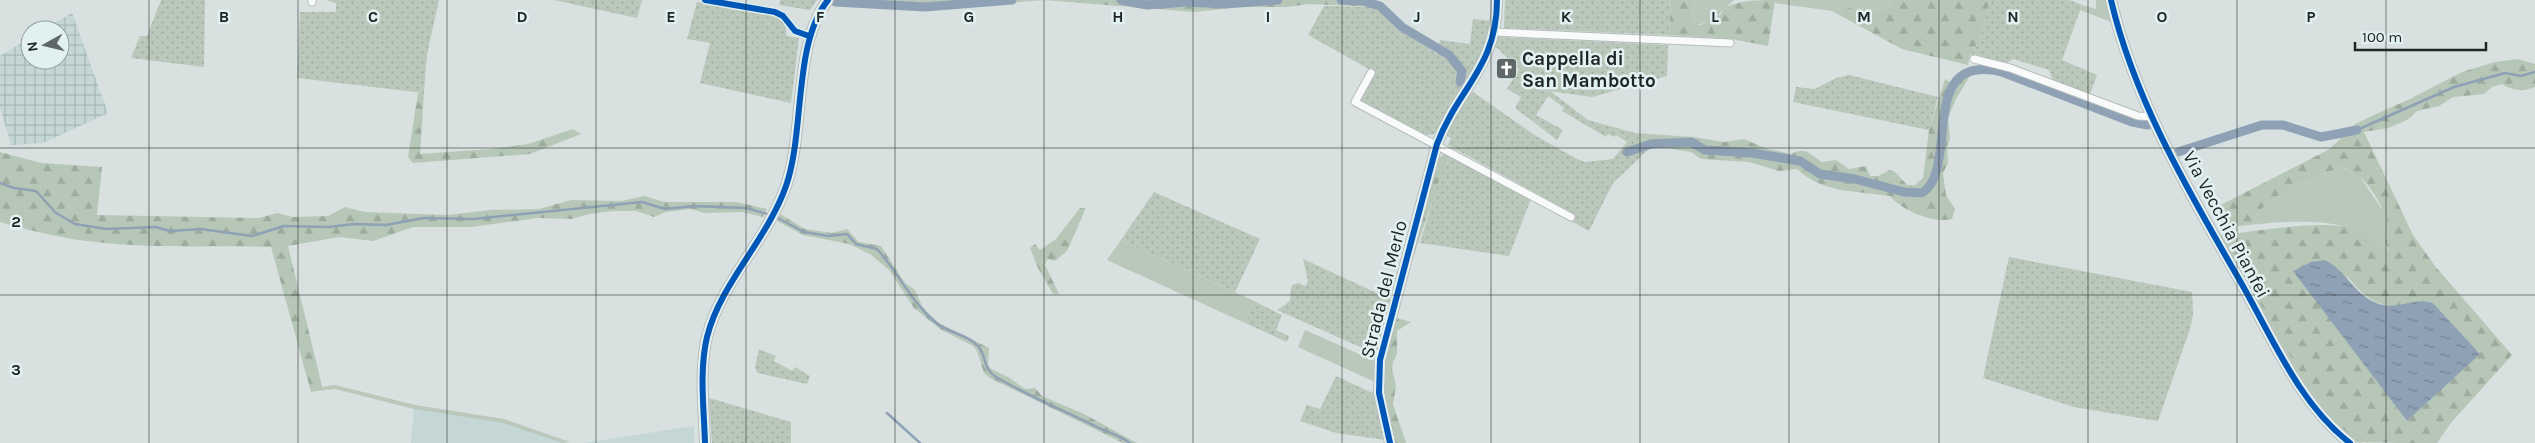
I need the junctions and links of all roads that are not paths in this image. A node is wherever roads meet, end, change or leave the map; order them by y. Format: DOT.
graph roads {
  1 [pos="705,0"];
  2 [pos="828,0"];
  3 [pos="1497,0"];
  4 [pos="2111,0"];
  5 [pos="1494,32"];
  6 [pos="809,36"];
  7 [pos="1730,43"];
  8 [pos="1974,59"];
  9 [pos="1371,73"];
  10 [pos="2153,117"];
  11 [pos="1437,144"];
  12 [pos="1571,217"];
  13 [pos="705,443"];
  14 [pos="1390,443"];
  15 [pos="2350,443"];
  1 -- 6 [label="street"];
  2 -- 6 [label="street"];
  3 -- 5 [label="street, Strada del Merlo"];
  4 -- 10 [label="street, Via Vecchia Pianfei"];
  5 -- 7 [label="street"];
  5 -- 11 [label="street, Strada del Merlo"];
  6 -- 13 [label="street"];
  8 -- 10 [label="street"];
  9 -- 11 [label="street"];
  10 -- 15 [label="street, Via Vecchia Pianfei"];
  11 -- 12 [label="street"];
  11 -- 14 [label="street, Strada del Merlo"];
}
